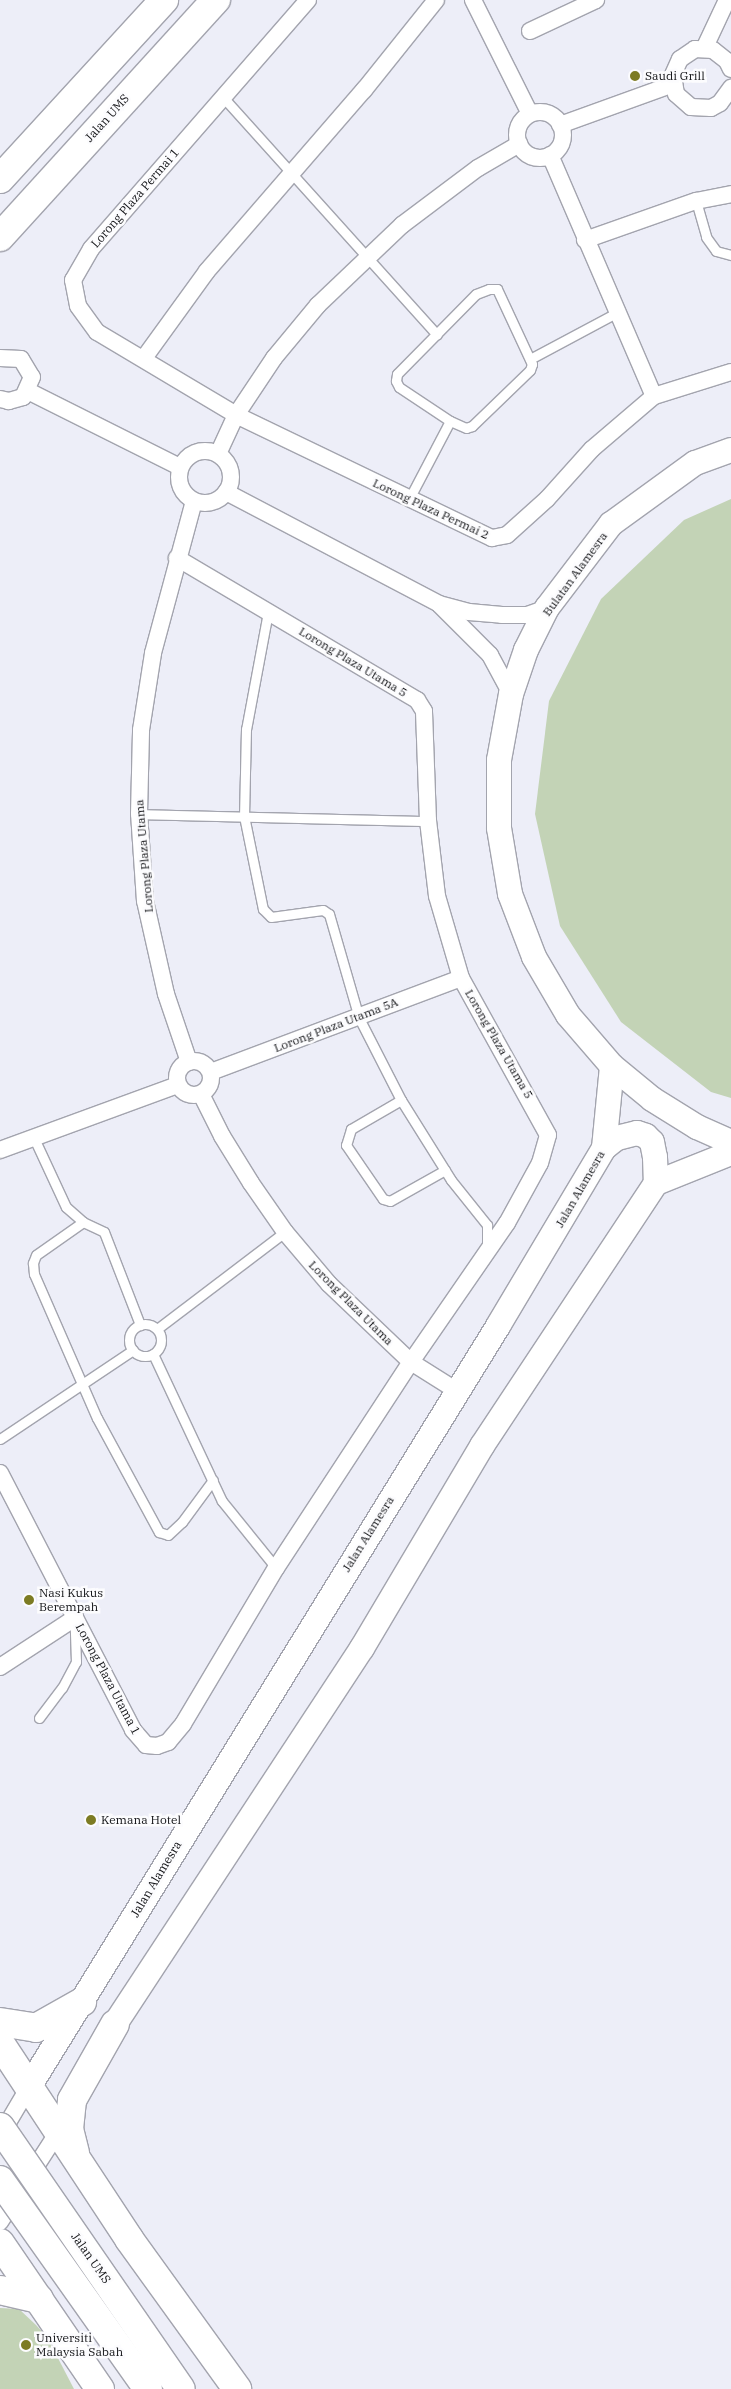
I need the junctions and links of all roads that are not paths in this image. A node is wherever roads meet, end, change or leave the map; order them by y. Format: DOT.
graph roads {
  1 [pos="164,0"];
  2 [pos="216,0"];
  3 [pos="308,0"];
  4 [pos="436,0"];
  5 [pos="473,0"];
  6 [pos="596,0"];
  7 [pos="727,0"];
  8 [pos="579,3"];
  9 [pos="530,31"];
  10 [pos="704,48"];
  11 [pos="731,69"];
  12 [pos="673,84"];
  13 [pos="731,88"];
  14 [pos="222,96"];
  15 [pos="530,114"];
  16 [pos="560,126"];
  17 [pos="31,144"];
  18 [pos="519,144"];
  19 [pos="550,155"];
  20 [pos="0,158"];
  21 [pos="292,172"];
  22 [pos="0,179"];
  23 [pos="731,194"];
  24 [pos="696,200"];
  25 [pos="0,237"];
  26 [pos="585,240"];
  27 [pos="731,255"];
  28 [pos="366,256"];
  29 [pos="618,312"];
  30 [pos="437,334"];
  31 [pos="0,358"];
  32 [pos="144,358"];
  33 [pos="530,360"];
  34 [pos="731,372"];
  35 [pos="28,391"];
  36 [pos="654,396"];
  37 [pos="0,399"];
  38 [pos="236,415"];
  39 [pos="450,421"];
  40 [pos="731,450"];
  41 [pos="218,454"];
  42 [pos="180,467"];
  43 [pos="226,492"];
  44 [pos="409,499"];
  45 [pos="194,501"];
  46 [pos="177,558"];
  47 [pos="439,604"];
  48 [pos="547,608"];
  49 [pos="268,612"];
  50 [pos="511,694"];
  51 [pos="139,814"];
  52 [pos="244,816"];
  53 [pos="428,821"];
  54 [pos="462,978"];
  55 [pos="359,1018"];
  56 [pos="189,1062"];
  57 [pos="612,1066"];
  58 [pos="211,1072"];
  59 [pos="178,1085"];
  60 [pos="201,1094"];
  61 [pos="401,1100"];
  62 [pos="32,1136"];
  63 [pos="731,1142"];
  64 [pos="604,1148"];
  65 [pos="0,1150"];
  66 [pos="731,1153"];
  67 [pos="445,1170"];
  68 [pos="656,1182"];
  69 [pos="83,1222"];
  70 [pos="285,1232"];
  71 [pos="486,1254"];
  72 [pos="140,1325"];
  73 [pos="157,1328"];
  74 [pos="133,1350"];
  75 [pos="153,1354"];
  76 [pos="411,1362"];
  77 [pos="81,1384"];
  78 [pos="457,1391"];
  79 [pos="0,1439"];
  80 [pos="0,1473"];
  81 [pos="213,1480"];
  82 [pos="276,1568"];
  83 [pos="75,1618"];
  84 [pos="0,1667"];
  85 [pos="39,1718"];
  86 [pos="152,1746"];
  87 [pos="82,2002"];
  88 [pos="0,2022"];
  89 [pos="115,2024"];
  90 [pos="0,2043"];
  91 [pos="29,2087"];
  92 [pos="0,2127"];
  93 [pos="58,2132"];
  94 [pos="0,2136"];
  95 [pos="76,2160"];
  96 [pos="0,2180"];
  97 [pos="0,2222"];
  98 [pos="0,2243"];
  99 [pos="0,2290"];
  100 [pos="39,2298"];
  101 [pos="100,2389"];
  102 [pos="148,2389"];
  103 [pos="181,2389"];
  104 [pos="237,2389"];
  1 -- 17 [label="highway"];
  2 -- 25 [label="highway, Jalan UMS"];
  3 -- 14 [label="street, Lorong Plaza Permai 1"];
  4 -- 21 [label="street"];
  5 -- 15 [label="street"];
  6 -- 8 [label="street"];
  7 -- 10 [label="street"];
  8 -- 9 [label="street"];
  10 -- 11 [label="street"];
  10 -- 12 [label="street"];
  12 -- 13 [label="street"];
  12 -- 16 [label="street"];
  14 -- 21 [label="lane"];
  14 -- 32 [label="street, Lorong Plaza Permai 1"];
  15 -- 16 [label="street"];
  15 -- 18 [label="street"];
  16 -- 19 [label="street"];
  17 -- 20 [label="highway"];
  17 -- 22 [label="highway"];
  18 -- 19 [label="street"];
  18 -- 28 [label="street"];
  19 -- 26 [label="street"];
  21 -- 28 [label="lane"];
  21 -- 32 [label="street"];
  23 -- 24 [label="street"];
  24 -- 26 [label="street"];
  24 -- 27 [label="lane"];
  26 -- 29 [label="street"];
  28 -- 30 [label="lane"];
  28 -- 38 [label="street"];
  29 -- 33 [label="lane"];
  29 -- 36 [label="street"];
  30 -- 33 [label="lane"];
  30 -- 39 [label="lane"];
  31 -- 35 [label="street"];
  32 -- 38 [label="street, Lorong Plaza Permai 1"];
  33 -- 39 [label="lane"];
  34 -- 36 [label="street, Lorong Plaza Permai 2"];
  35 -- 37 [label="street"];
  35 -- 42 [label="street"];
  36 -- 44 [label="street, Lorong Plaza Permai 2"];
  38 -- 41 [label="street"];
  38 -- 44 [label="street, Lorong Plaza Permai 2"];
  39 -- 44 [label="lane"];
  40 -- 48 [label="street, Bulatan Alamesra"];
  41 -- 42 [label="street"];
  41 -- 43 [label="street"];
  42 -- 45 [label="street"];
  43 -- 45 [label="street"];
  43 -- 47 [label="street"];
  45 -- 46 [label="street, Lorong Plaza Utama"];
  46 -- 49 [label="street, Lorong Plaza Utama 5"];
  46 -- 51 [label="street, Lorong Plaza Utama"];
  47 -- 48 [label="street"];
  47 -- 50 [label="street"];
  48 -- 50 [label="street, Bulatan Alamesra"];
  49 -- 52 [label="lane"];
  49 -- 53 [label="street, Lorong Plaza Utama 5"];
  50 -- 57 [label="street, Bulatan Alamesra"];
  51 -- 52 [label="lane"];
  51 -- 56 [label="street, Lorong Plaza Utama"];
  52 -- 53 [label="lane"];
  52 -- 55 [label="lane"];
  53 -- 54 [label="street, Lorong Plaza Utama 5"];
  54 -- 55 [label="street, Lorong Plaza Utama 5A"];
  54 -- 71 [label="street, Lorong Plaza Utama 5"];
  55 -- 58 [label="street, Lorong Plaza Utama 5A"];
  55 -- 61 [label="lane"];
  56 -- 58 [label="street"];
  56 -- 59 [label="street"];
  57 -- 63 [label="street, Bulatan Alamesra"];
  57 -- 64 [label="street"];
  58 -- 60 [label="street"];
  59 -- 60 [label="street"];
  59 -- 62 [label="street"];
  60 -- 70 [label="street, Lorong Plaza Utama"];
  61 -- 67 [label="lane"];
  61 -- 67 [label="lane"];
  62 -- 65 [label="street"];
  62 -- 69 [label="lane"];
  64 -- 68 [label="street, Jalan Alamesra"];
  64 -- 78 [label="street, Jalan Alamesra"];
  66 -- 68 [label="street"];
  67 -- 71 [label="lane"];
  68 -- 89 [label="street"];
  69 -- 72 [label="lane"];
  69 -- 77 [label="lane"];
  70 -- 73 [label="lane"];
  70 -- 76 [label="street, Lorong Plaza Utama"];
  71 -- 76 [label="street, Lorong Plaza Utama 5"];
  72 -- 73 [label="lane"];
  72 -- 74 [label="lane"];
  73 -- 75 [label="lane"];
  74 -- 75 [label="lane"];
  74 -- 77 [label="lane"];
  75 -- 81 [label="lane"];
  76 -- 78 [label="street, Lorong Plaza Utama"];
  76 -- 82 [label="street, Lorong Plaza Utama 5"];
  77 -- 79 [label="lane"];
  77 -- 81 [label="lane"];
  78 -- 87 [label="street, Jalan Alamesra"];
  80 -- 83 [label="street, Lorong Plaza Utama 1"];
  81 -- 82 [label="lane"];
  82 -- 86 [label="street, Lorong Plaza Utama 5"];
  83 -- 84 [label="street"];
  83 -- 85 [label="lane"];
  83 -- 86 [label="street, Lorong Plaza Utama 1"];
  87 -- 88 [label="highway"];
  87 -- 91 [label="street, Jalan Alamesra"];
  89 -- 95 [label="highway"];
  90 -- 91 [label="highway"];
  91 -- 93 [label="highway"];
  91 -- 94 [label="street"];
  92 -- 103 [label="highway, Jalan UMS, bridge"];
  93 -- 95 [label="highway"];
  93 -- 97 [label="street"];
  95 -- 104 [label="highway"];
  96 -- 102 [label="highway, bridge"];
  98 -- 100 [label="highway"];
  99 -- 100 [label="highway"];
  100 -- 101 [label="highway"];
}
